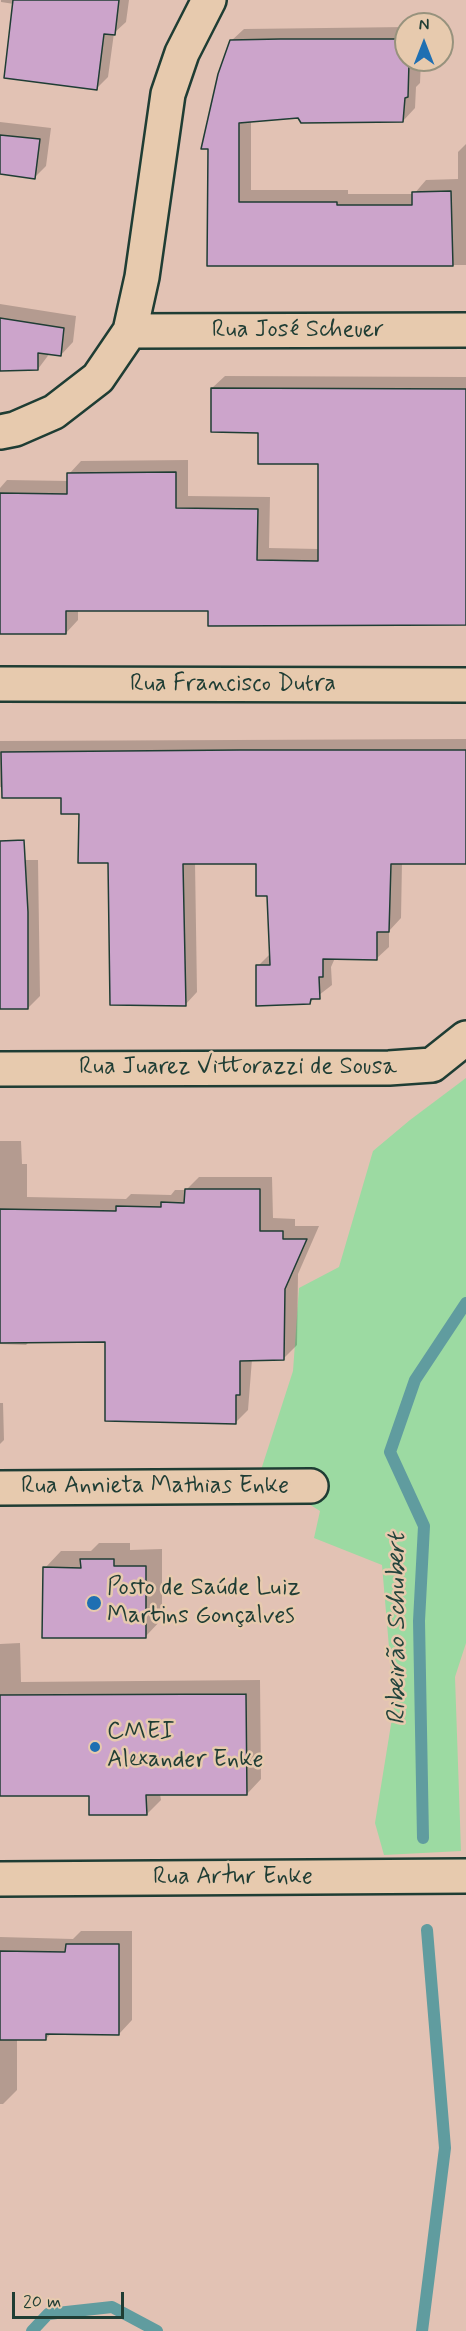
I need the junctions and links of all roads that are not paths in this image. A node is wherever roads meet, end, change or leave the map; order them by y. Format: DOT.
graph roads {
  1 [pos="209,0"];
  2 [pos="466,330"];
  3 [pos="130,331"];
  4 [pos="0,432"];
  5 [pos="0,684"];
  6 [pos="466,685"];
  7 [pos="466,1038"];
  8 [pos="0,1069"];
  9 [pos="311,1486"];
  10 [pos="0,1488"];
  11 [pos="466,1876"];
  12 [pos="0,1879"];
  1 -- 3 [label="street"];
  2 -- 3 [label="street, Rua José Scheuer"];
  3 -- 4 [label="street"];
  5 -- 6 [label="street, Rua Francisco Dutra"];
  7 -- 8 [label="street, Rua Juarez Vittorazzi de Sousa"];
  9 -- 10 [label="street, Rua Annieta Mathias Enke"];
  11 -- 12 [label="street, Rua Artur Enke"];
}
